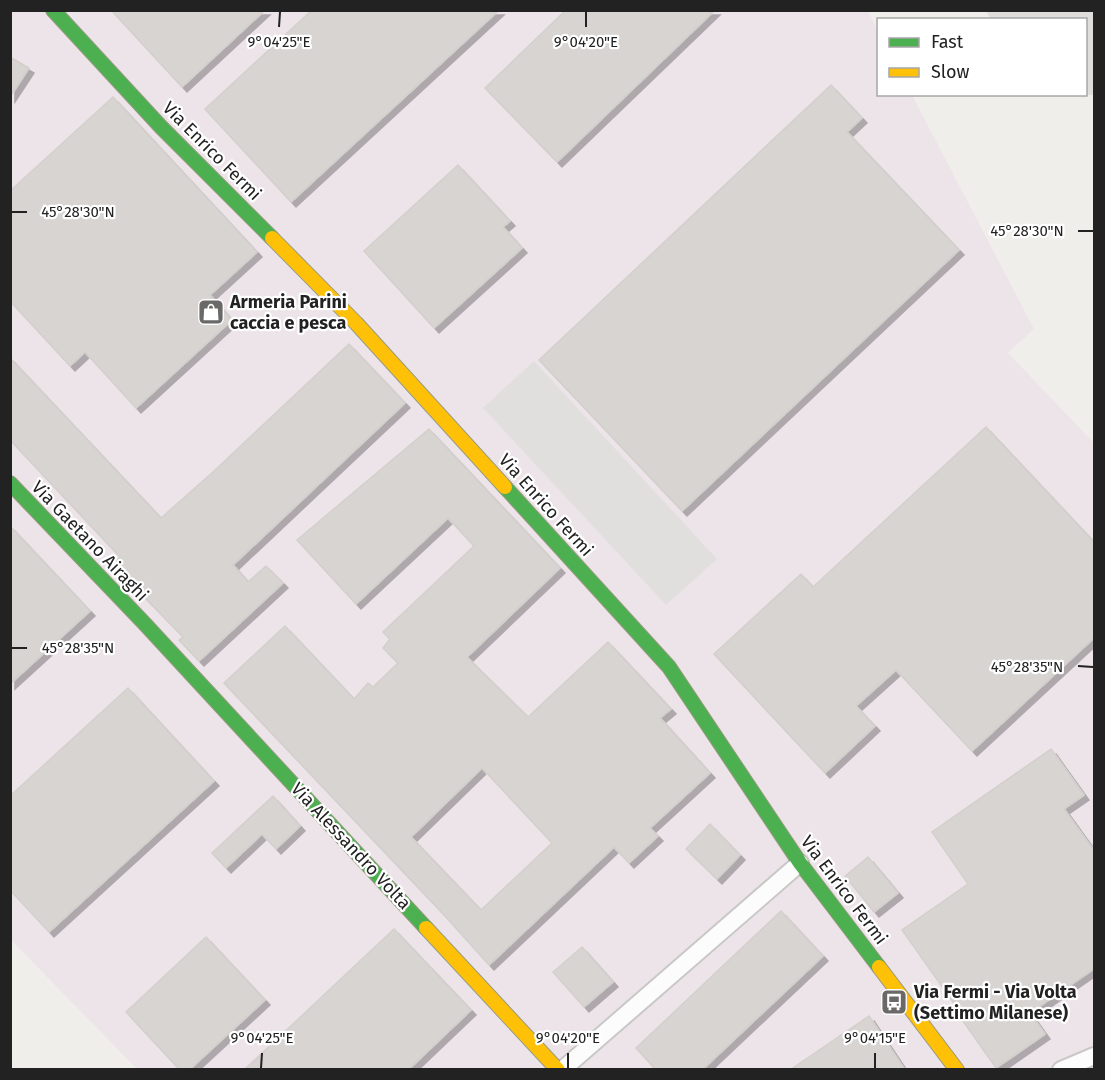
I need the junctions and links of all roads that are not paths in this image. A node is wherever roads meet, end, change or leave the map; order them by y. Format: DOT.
graph roads {
  1 [pos="53,10"];
  2 [pos="10,483"];
  3 [pos="144,623"];
  4 [pos="800,863"];
  5 [pos="1095,1056"];
  6 [pos="560,1070"];
  7 [pos="957,1070"];
  8 [pos="1061,1070"];
  1 -- 4 [label="street, Via Enrico Fermi"];
  2 -- 3 [label="street, Via Gaetano Airaghi"];
  3 -- 6 [label="street, Via Alessandro Volta"];
  4 -- 6 [label="street, Via Alessandro Volta"];
  4 -- 7 [label="street, Via Enrico Fermi"];
  5 -- 8 [label="street"];
}
